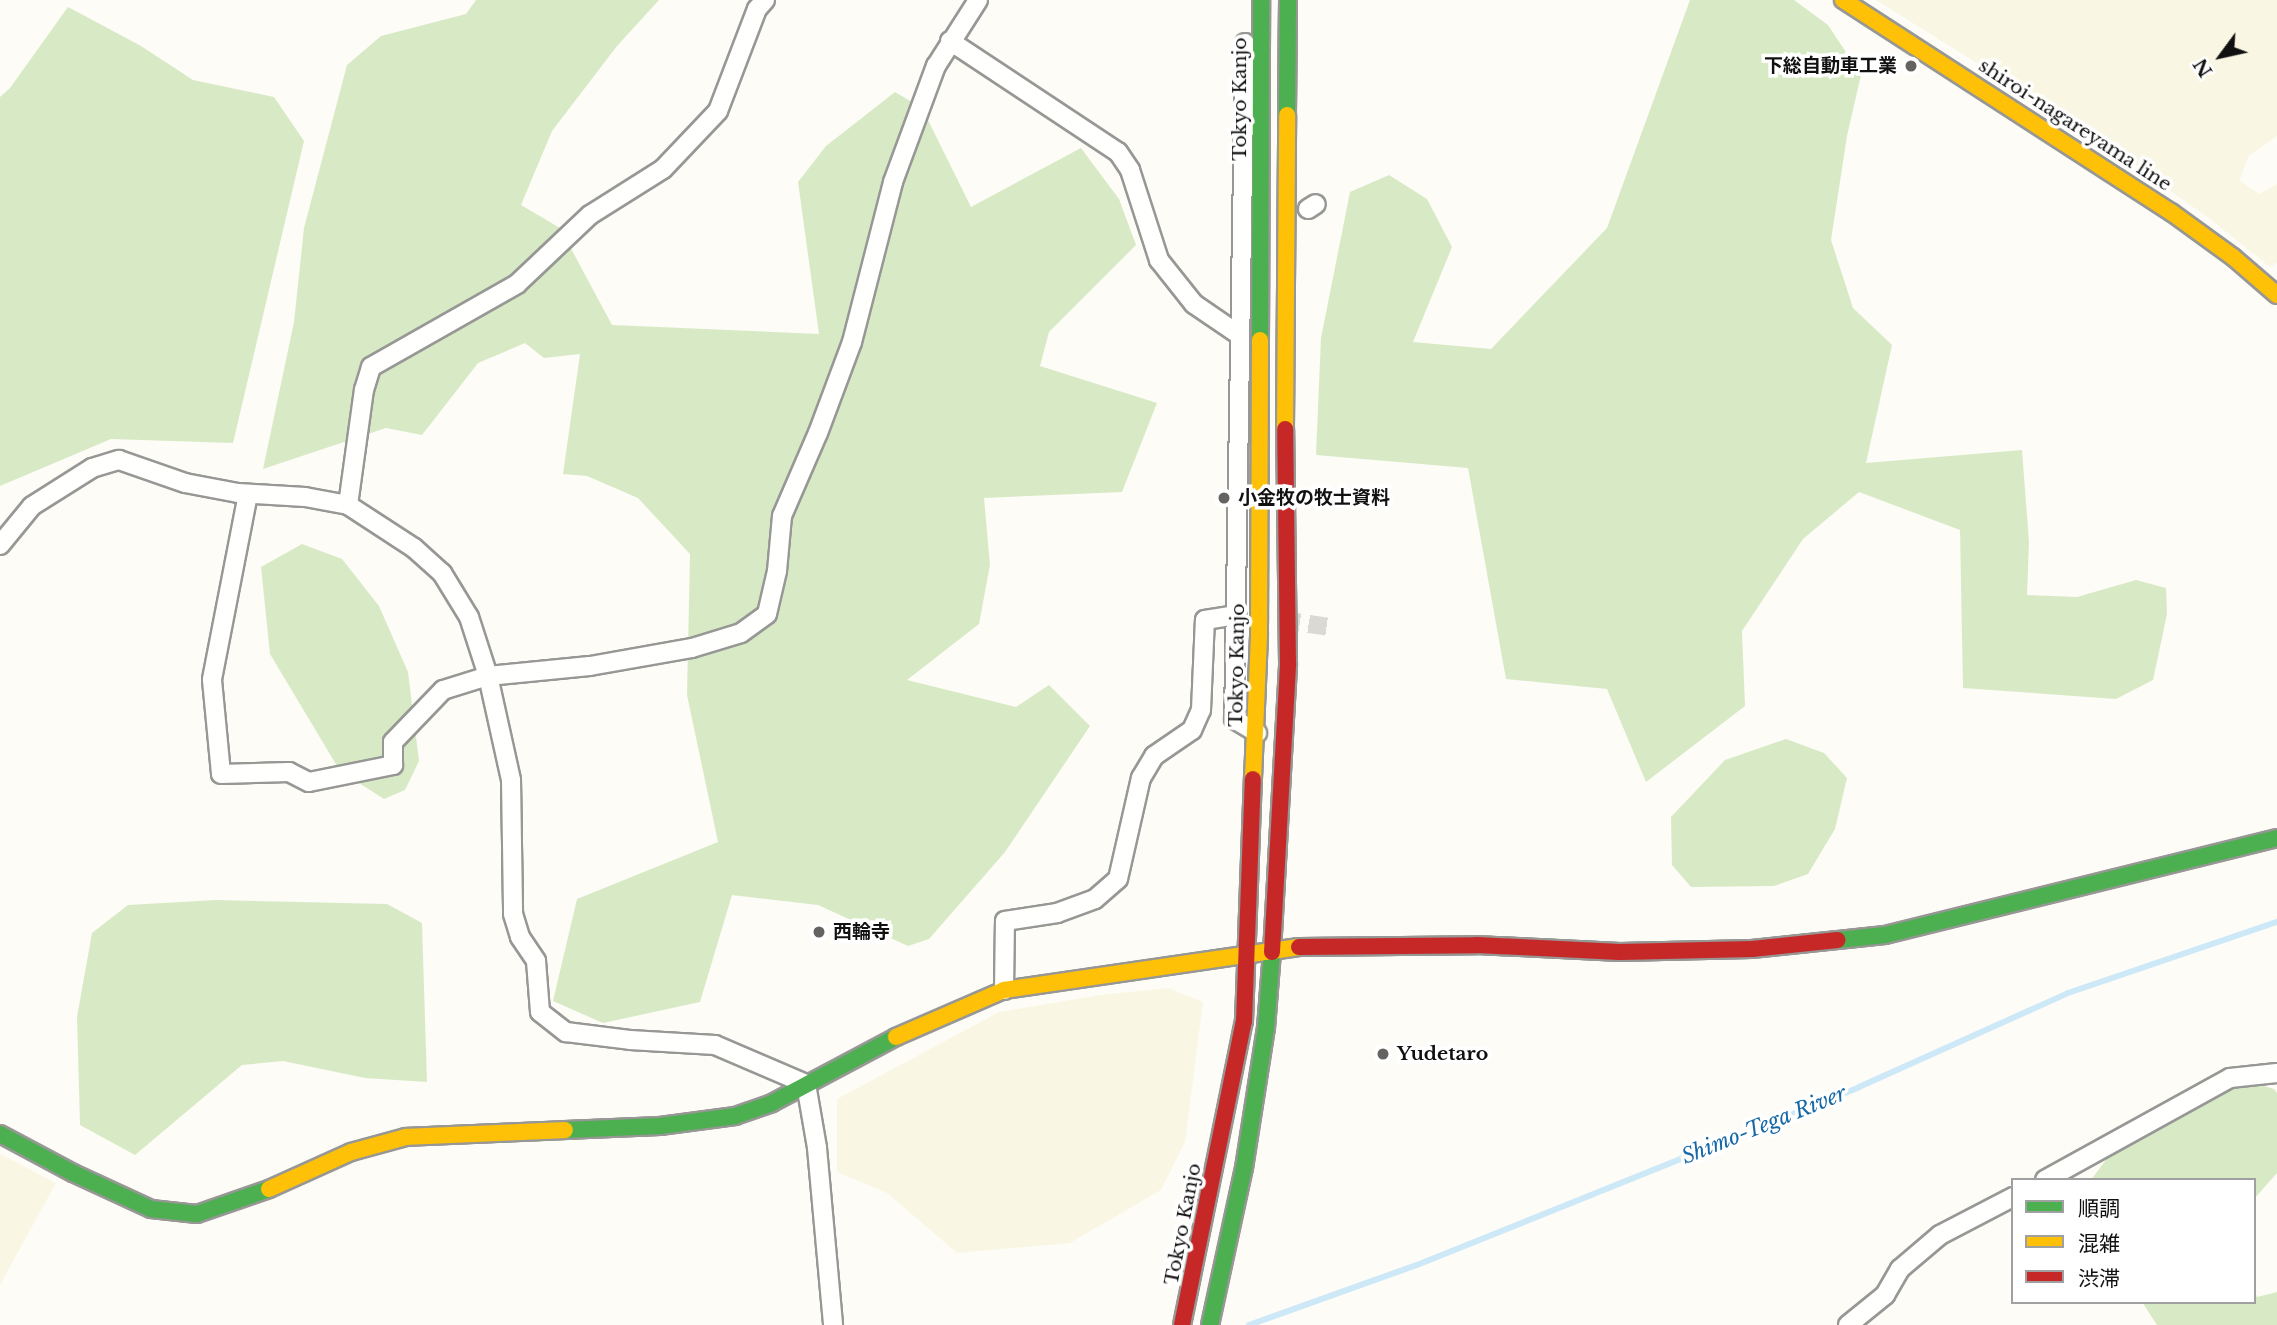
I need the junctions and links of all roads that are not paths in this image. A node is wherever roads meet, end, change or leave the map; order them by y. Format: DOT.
graph roads {
  1 [pos="765,0"];
  2 [pos="978,0"];
  3 [pos="1261,0"];
  4 [pos="1843,0"];
  5 [pos="1288,2"];
  6 [pos="1261,21"];
  7 [pos="950,41"];
  8 [pos="2277,295"];
  9 [pos="1238,334"];
  10 [pos="1258,420"];
  11 [pos="1285,420"];
  12 [pos="248,494"];
  13 [pos="348,505"];
  14 [pos="0,545"];
  15 [pos="1237,614"];
  16 [pos="488,676"];
  17 [pos="1257,733"];
  18 [pos="2277,838"];
  19 [pos="1271,951"];
  20 [pos="1247,952"];
  21 [pos="1004,989"];
  22 [pos="2277,1073"];
  23 [pos="806,1084"];
  24 [pos="0,1134"];
  25 [pos="2049,1178"];
  26 [pos="2011,1198"];
  27 [pos="832,1325"];
  28 [pos="1182,1325"];
  29 [pos="1210,1325"];
  30 [pos="1848,1325"];
  1 -- 13 [label="street"];
  2 -- 7 [label="street"];
  3 -- 5 [label="main road"];
  3 -- 6 [label="main road, Tokyo Kanjo"];
  4 -- 8 [label="main road, shiroi-nagareyama line"];
  5 -- 11 [label="main road"];
  6 -- 9 [label="street"];
  6 -- 10 [label="main road, Tokyo Kanjo"];
  7 -- 9 [label="street"];
  7 -- 16 [label="street"];
  9 -- 15 [label="street"];
  10 -- 11 [label="main road"];
  10 -- 17 [label="main road, Tokyo Kanjo"];
  11 -- 19 [label="main road"];
  12 -- 13 [label="street"];
  12 -- 14 [label="street"];
  12 -- 16 [label="street"];
  13 -- 16 [label="street"];
  15 -- 17 [label="street"];
  15 -- 21 [label="street"];
  16 -- 23 [label="street"];
  17 -- 20 [label="main road, Tokyo Kanjo"];
  18 -- 19 [label="main road"];
  19 -- 20 [label="main road"];
  19 -- 29 [label="main road"];
  20 -- 21 [label="main road"];
  20 -- 28 [label="main road, Tokyo Kanjo"];
  21 -- 23 [label="main road"];
  22 -- 25 [label="street"];
  23 -- 24 [label="main road"];
  23 -- 27 [label="street"];
  26 -- 30 [label="street"];
}
